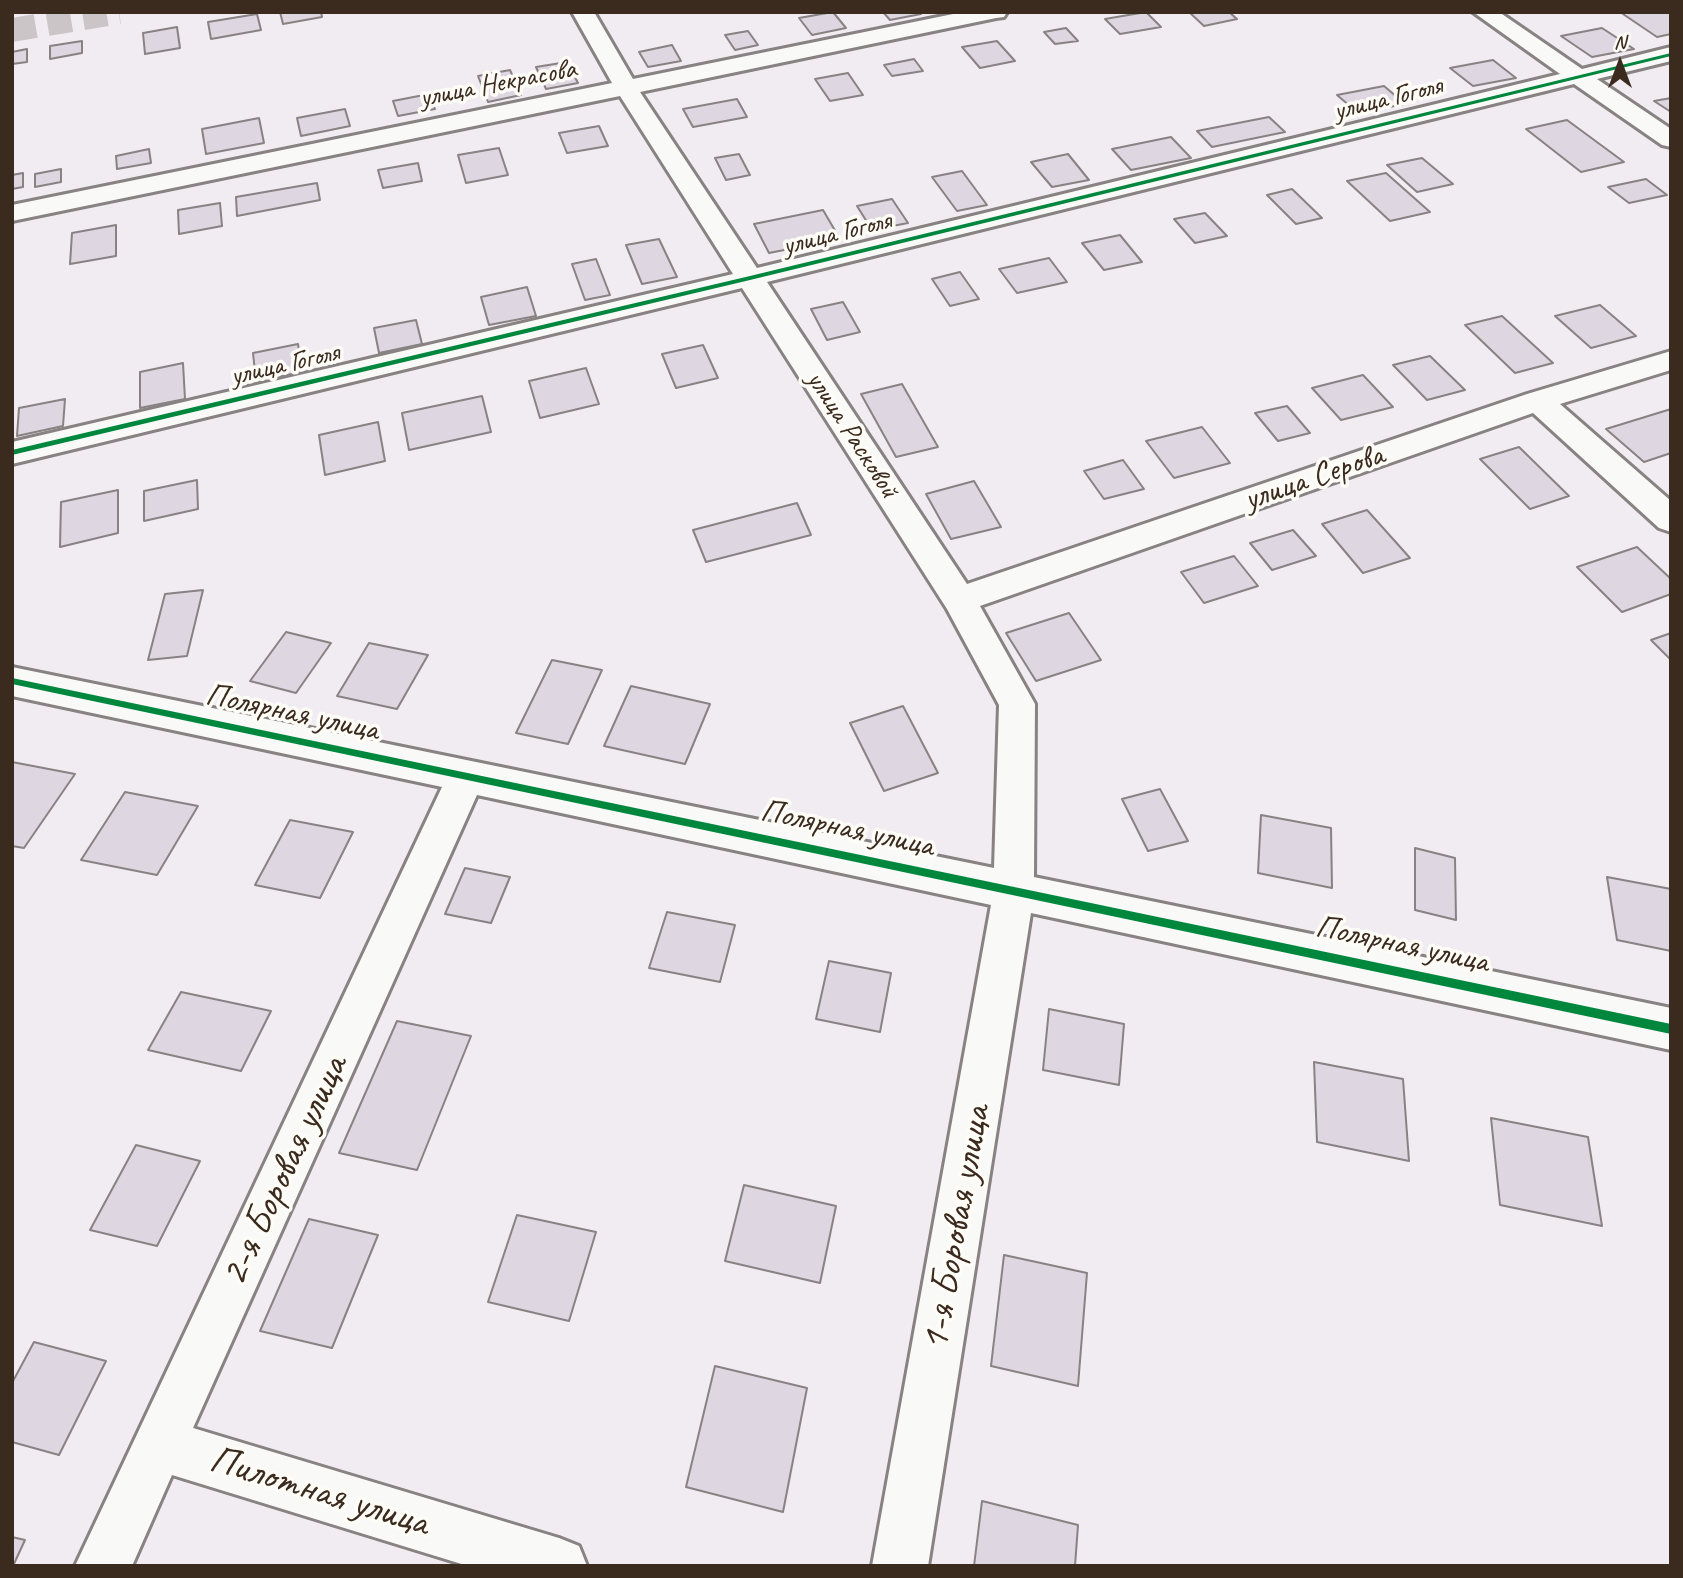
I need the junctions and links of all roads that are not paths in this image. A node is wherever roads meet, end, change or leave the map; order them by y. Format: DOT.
graph roads {
  1 [pos="583,12"];
  2 [pos="996,12"];
  3 [pos="1484,12"];
  4 [pos="1671,54"];
  5 [pos="1576,77"];
  6 [pos="627,89"];
  7 [pos="1671,140"];
  8 [pos="12,213"];
  9 [pos="750,278"];
  10 [pos="1671,360"];
  11 [pos="1538,401"];
  12 [pos="12,453"];
  13 [pos="1671,520"];
  14 [pos="959,600"];
  15 [pos="12,681"];
  16 [pos="466,777"];
  17 [pos="1014,890"];
  18 [pos="1671,1028"];
  19 [pos="159,1444"];
  20 [pos="103,1566"];
  21 [pos="559,1566"];
  22 [pos="900,1566"];
  1 -- 6 [label="street, улица Расковой"];
  2 -- 6 [label="street, улица Некрасова"];
  3 -- 5 [label="street"];
  4 -- 5 [label="street, улица Гоголя"];
  5 -- 7 [label="street"];
  5 -- 9 [label="street, улица Гоголя"];
  6 -- 8 [label="street, улица Некрасова"];
  6 -- 9 [label="street, улица Расковой"];
  9 -- 12 [label="street, улица Гоголя"];
  9 -- 14 [label="street, улица Расковой"];
  10 -- 11 [label="street, улица Серова"];
  11 -- 13 [label="street"];
  11 -- 14 [label="street, улица Серова"];
  14 -- 17 [label="street, улица Расковой"];
  15 -- 16 [label="street, Полярная улица"];
  16 -- 17 [label="street, Полярная улица"];
  16 -- 19 [label="street, 2-я Боровая улица"];
  17 -- 18 [label="street, Полярная улица"];
  17 -- 22 [label="street, 1-я Боровая улица"];
  19 -- 20 [label="street, 2-я Боровая улица"];
  19 -- 21 [label="street, Пилотная улица"];
}
